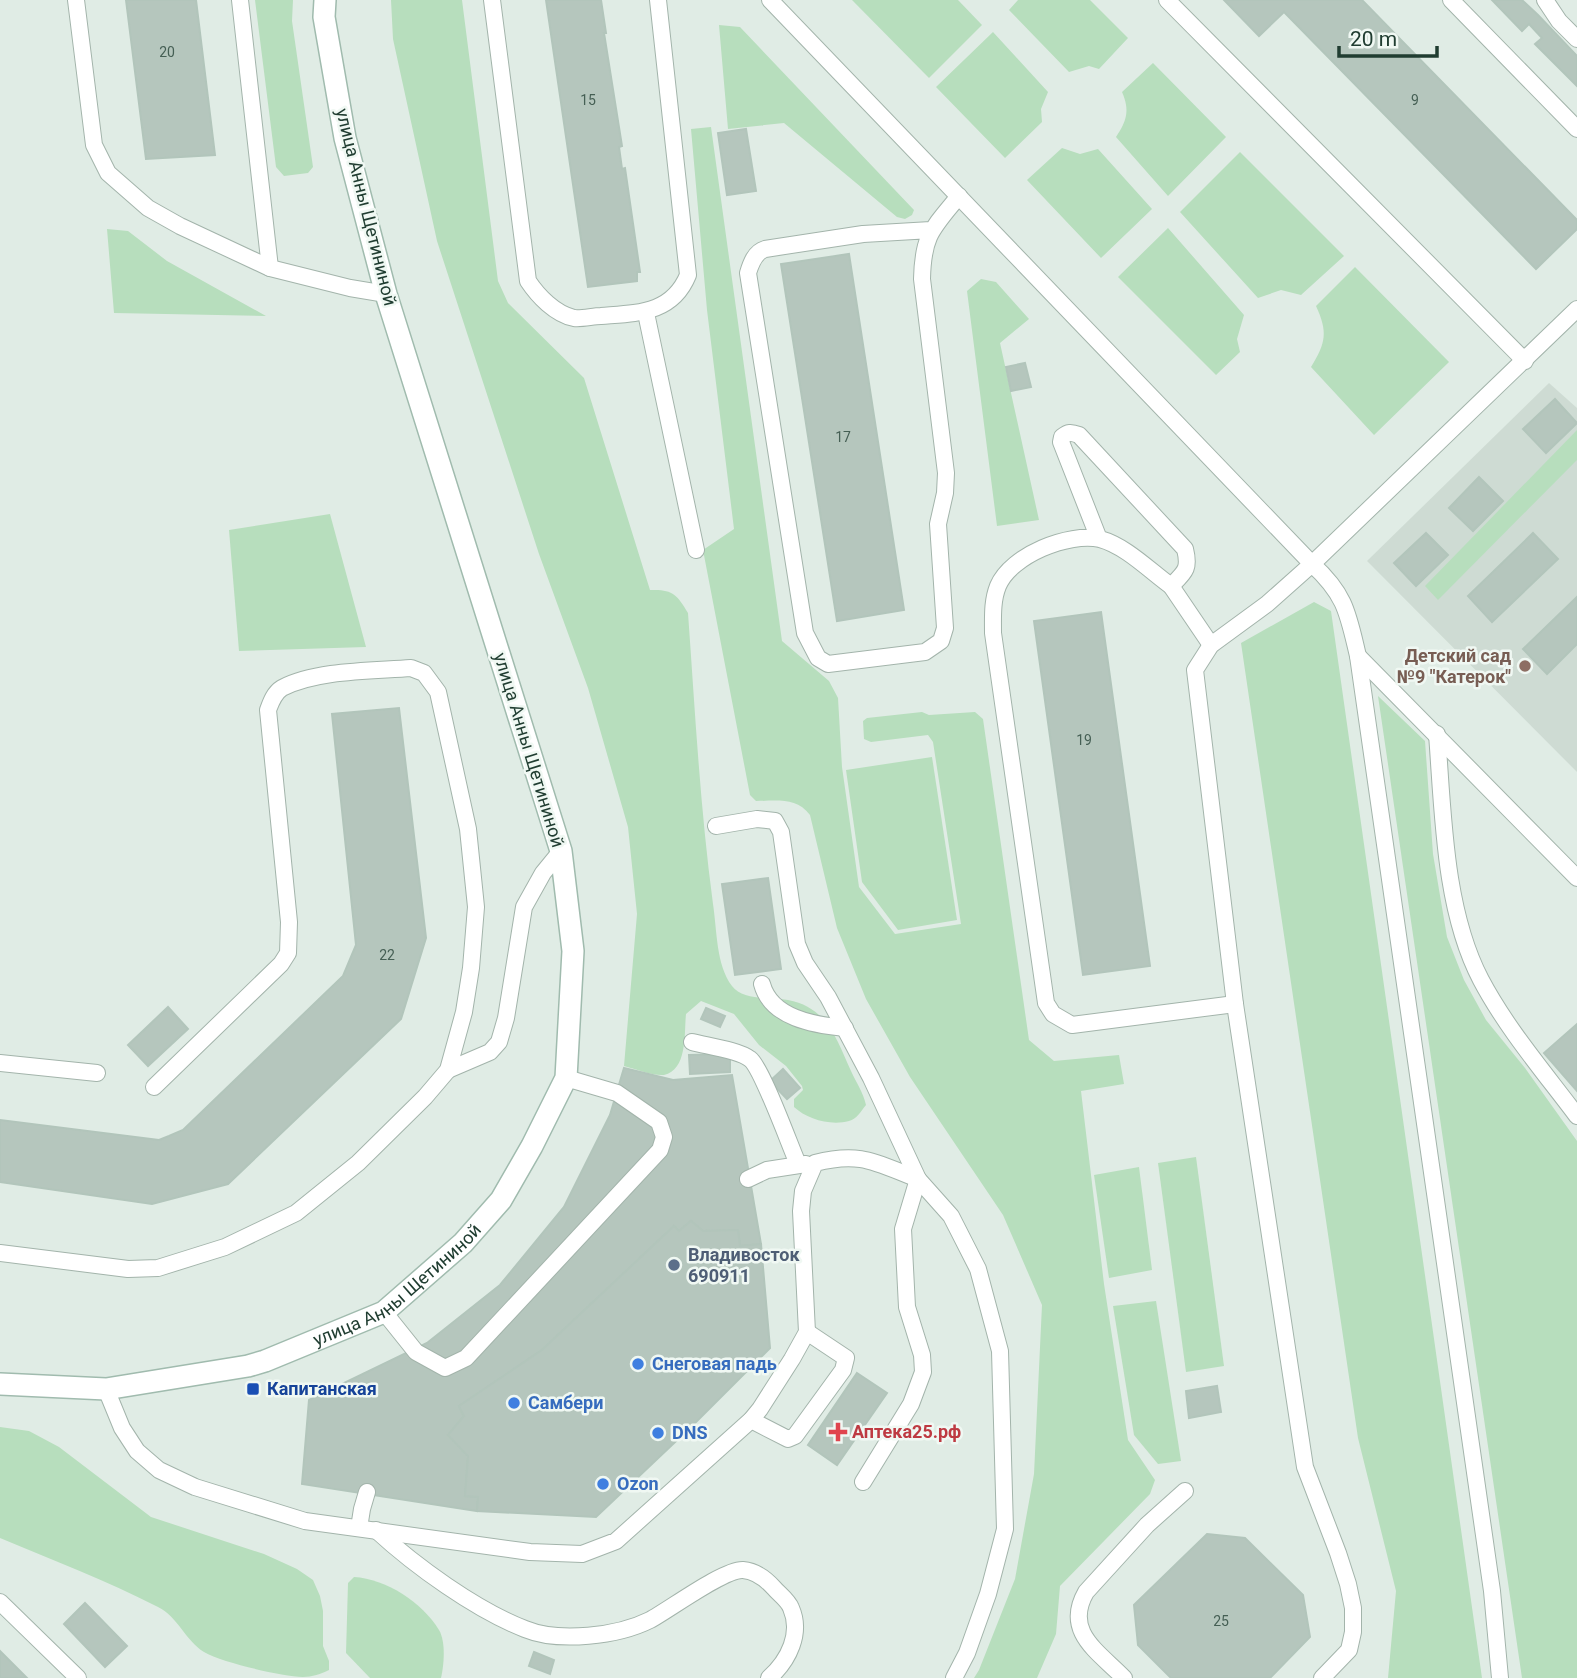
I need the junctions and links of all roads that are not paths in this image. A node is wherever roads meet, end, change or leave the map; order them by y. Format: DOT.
graph roads {
  1 [pos="76,0"];
  2 [pos="240,0"];
  3 [pos="325,0"];
  4 [pos="492,0"];
  5 [pos="657,0"];
  6 [pos="770,0"];
  7 [pos="1167,0"];
  8 [pos="1451,0"];
  9 [pos="1545,0"];
  10 [pos="1577,39"];
  11 [pos="1577,129"];
  12 [pos="959,197"];
  13 [pos="931,230"];
  14 [pos="270,268"];
  15 [pos="386,294"];
  16 [pos="1577,309"];
  17 [pos="646,313"];
  18 [pos="1525,361"];
  19 [pos="1099,539"];
  20 [pos="696,550"];
  21 [pos="1312,564"];
  22 [pos="1171,586"];
  23 [pos="1211,645"];
  24 [pos="1358,656"];
  25 [pos="1437,734"];
  26 [pos="716,826"];
  27 [pos="561,851"];
  28 [pos="1577,878"];
  29 [pos="762,984"];
  30 [pos="1235,1004"];
  31 [pos="845,1028"];
  32 [pos="692,1042"];
  33 [pos="0,1063"];
  34 [pos="448,1070"];
  35 [pos="97,1073"];
  36 [pos="566,1078"];
  37 [pos="154,1087"];
  38 [pos="1577,1116"];
  39 [pos="815,1163"];
  40 [pos="798,1164"];
  41 [pos="748,1179"];
  42 [pos="918,1179"];
  43 [pos="0,1253"];
  44 [pos="384,1312"];
  45 [pos="807,1332"];
  46 [pos="0,1384"];
  47 [pos="106,1389"];
  48 [pos="751,1420"];
  49 [pos="863,1482"];
  50 [pos="1185,1491"];
  51 [pos="367,1492"];
  52 [pos="368,1529"];
  53 [pos="0,1602"];
  54 [pos="78,1678"];
  55 [pos="769,1678"];
  56 [pos="954,1678"];
  57 [pos="1124,1678"];
  58 [pos="1322,1678"];
  59 [pos="1500,1678"];
  1 -- 14 [label="lane"];
  2 -- 14 [label="lane"];
  3 -- 15 [label="main road, улица Анны Щетининой"];
  4 -- 17 [label="lane"];
  5 -- 17 [label="lane"];
  6 -- 12 [label="lane"];
  7 -- 18 [label="lane"];
  8 -- 11 [label="lane"];
  9 -- 10 [label="lane"];
  12 -- 13 [label="lane"];
  12 -- 21 [label="lane"];
  13 -- 13 [label="lane"];
  14 -- 15 [label="lane"];
  15 -- 27 [label="main road, улица Анны Щетининой"];
  16 -- 18 [label="lane"];
  17 -- 20 [label="lane"];
  18 -- 21 [label="lane"];
  19 -- 22 [label="lane"];
  19 -- 22 [label="lane"];
  19 -- 30 [label="lane"];
  21 -- 23 [label="lane"];
  21 -- 24 [label="lane"];
  22 -- 23 [label="lane"];
  23 -- 30 [label="lane"];
  24 -- 25 [label="lane"];
  24 -- 59 [label="lane"];
  25 -- 28 [label="lane"];
  25 -- 38 [label="lane"];
  26 -- 31 [label="lane"];
  27 -- 34 [label="lane"];
  27 -- 36 [label="main road, улица Анны Щетининой"];
  29 -- 31 [label="lane"];
  30 -- 58 [label="lane"];
  31 -- 42 [label="lane"];
  32 -- 40 [label="lane"];
  33 -- 35 [label="lane"];
  34 -- 37 [label="lane"];
  34 -- 43 [label="lane"];
  36 -- 44 [label="main road, улица Анны Щетининой"];
  36 -- 44 [label="lane"];
  39 -- 40 [label="lane"];
  39 -- 42 [label="lane"];
  39 -- 45 [label="lane"];
  40 -- 41 [label="lane"];
  42 -- 49 [label="lane"];
  42 -- 56 [label="lane"];
  44 -- 47 [label="main road, улица Анны Щетининой"];
  45 -- 48 [label="lane"];
  45 -- 48 [label="lane"];
  46 -- 47 [label="main road, улица Анны Щетининой"];
  47 -- 52 [label="lane"];
  48 -- 52 [label="lane"];
  50 -- 57 [label="lane"];
  51 -- 52 [label="lane"];
  52 -- 55 [label="lane"];
  53 -- 54 [label="lane"];
}
